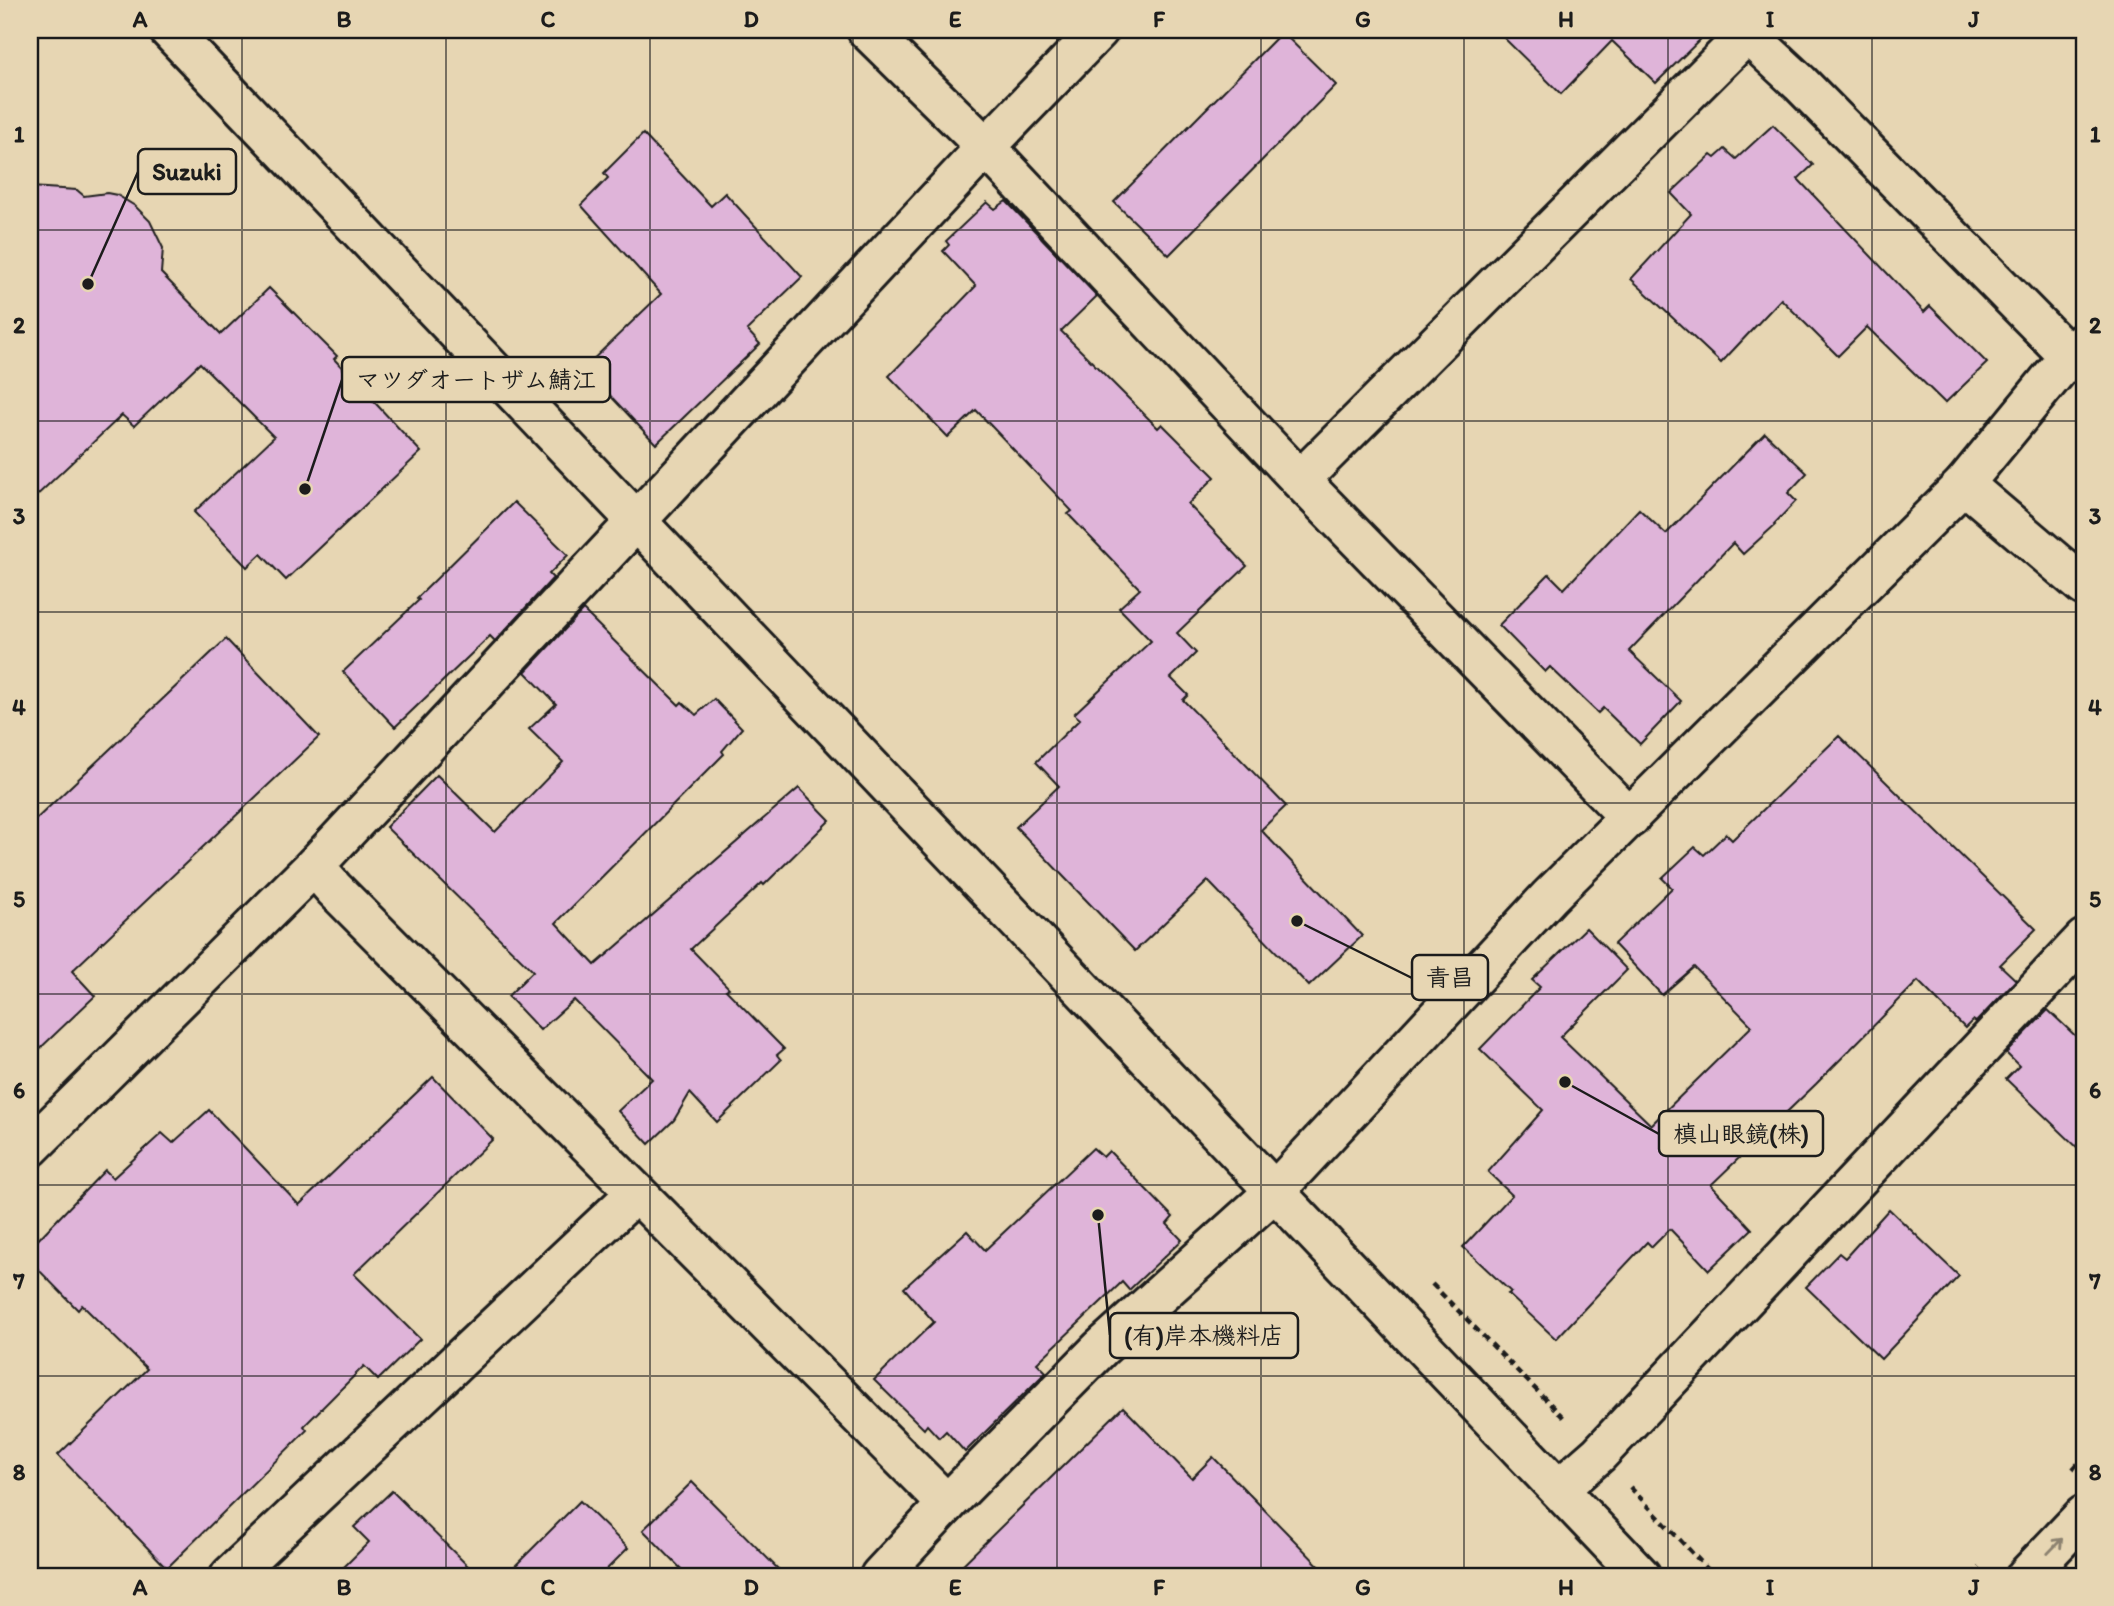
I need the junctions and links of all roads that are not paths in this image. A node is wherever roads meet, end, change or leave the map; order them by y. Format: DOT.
graph roads {
  1 [pos="169,30"];
  2 [pos="867,30"];
  3 [pos="1100,30"];
  4 [pos="1747,31"];
  5 [pos="986,147"];
  6 [pos="2077,349"];
  7 [pos="1300,480"];
  8 [pos="1964,484"];
  9 [pos="636,522"];
  10 [pos="2084,586"];
  11 [pos="1630,818"];
  12 [pos="314,866"];
  13 [pos="2084,939"];
  14 [pos="30,1148"];
  15 [pos="1275,1191"];
  16 [pos="636,1193"];
  17 [pos="1559,1489"];
  18 [pos="947,1504"];
  19 [pos="2084,1516"];
  20 [pos="230,1576"];
  21 [pos="880,1576"];
  22 [pos="1641,1576"];
  23 [pos="2026,1576"];
  1 -- 9 [label="street"];
  2 -- 5 [label="street"];
  3 -- 5 [label="street"];
  4 -- 6 [label="street"];
  4 -- 7 [label="street"];
  5 -- 7 [label="street"];
  5 -- 9 [label="street"];
  6 -- 8 [label="street"];
  7 -- 11 [label="street"];
  8 -- 10 [label="street"];
  8 -- 11 [label="street"];
  9 -- 12 [label="street"];
  9 -- 15 [label="street"];
  11 -- 15 [label="street"];
  12 -- 14 [label="street"];
  12 -- 16 [label="street"];
  13 -- 17 [label="street"];
  15 -- 17 [label="street"];
  15 -- 18 [label="street"];
  16 -- 18 [label="street"];
  16 -- 20 [label="street"];
  17 -- 22 [label="street"];
  18 -- 21 [label="street"];
  23 -- 19 [label="street, one-way"];
}
